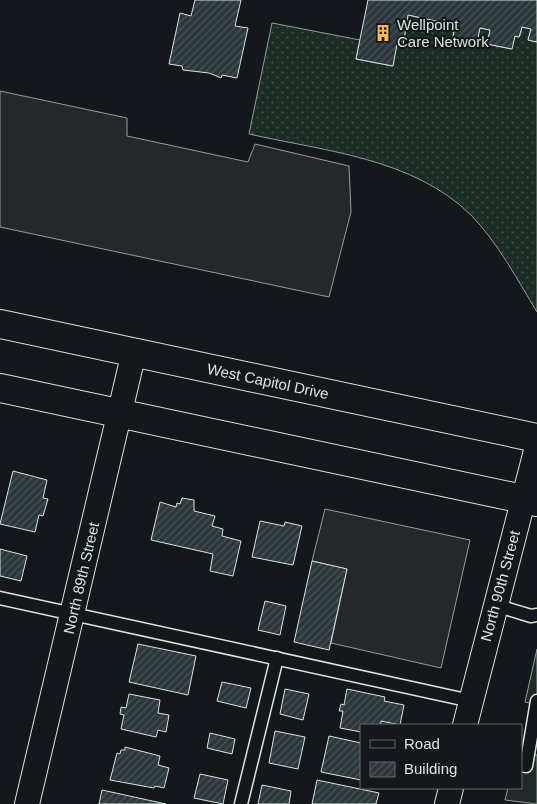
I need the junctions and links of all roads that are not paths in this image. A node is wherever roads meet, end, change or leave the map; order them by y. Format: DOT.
graph roads {
  1 [pos="0,324"];
  2 [pos="134,352"];
  3 [pos="0,388"];
  4 [pos="118,413"];
  5 [pos="537,438"];
  6 [pos="537,447"];
  7 [pos="530,500"];
  8 [pos="0,598"];
  9 [pos="495,606"];
  10 [pos="73,613"];
  11 [pos="537,615"];
  12 [pos="277,658"];
  13 [pos="471,701"];
  14 [pos="537,701"];
  15 [pos="465,724"];
  16 [pos="528,766"];
  17 [pos="450,789"];
  18 [pos="28,804"];
  19 [pos="241,804"];
  20 [pos="447,804"];
  1 -- 2 [label="main road, West Capitol Drive"];
  2 -- 4 [label="street, North 89th Street"];
  2 -- 5 [label="main road, West Capitol Drive"];
  3 -- 4 [label="main road"];
  4 -- 7 [label="main road"];
  4 -- 10 [label="street, North 89th Street"];
  6 -- 7 [label="street, North 90th Street"];
  7 -- 9 [label="street, North 90th Street"];
  8 -- 10 [label="lane"];
  9 -- 11 [label="lane"];
  9 -- 13 [label="street, North 90th Street"];
  10 -- 12 [label="lane"];
  10 -- 18 [label="street, North 89th Street"];
  12 -- 13 [label="lane"];
  12 -- 19 [label="lane"];
  13 -- 15 [label="street, North 90th Street"];
  14 -- 16 [label="lane"];
  17 -- 20 [label="street"];
}
